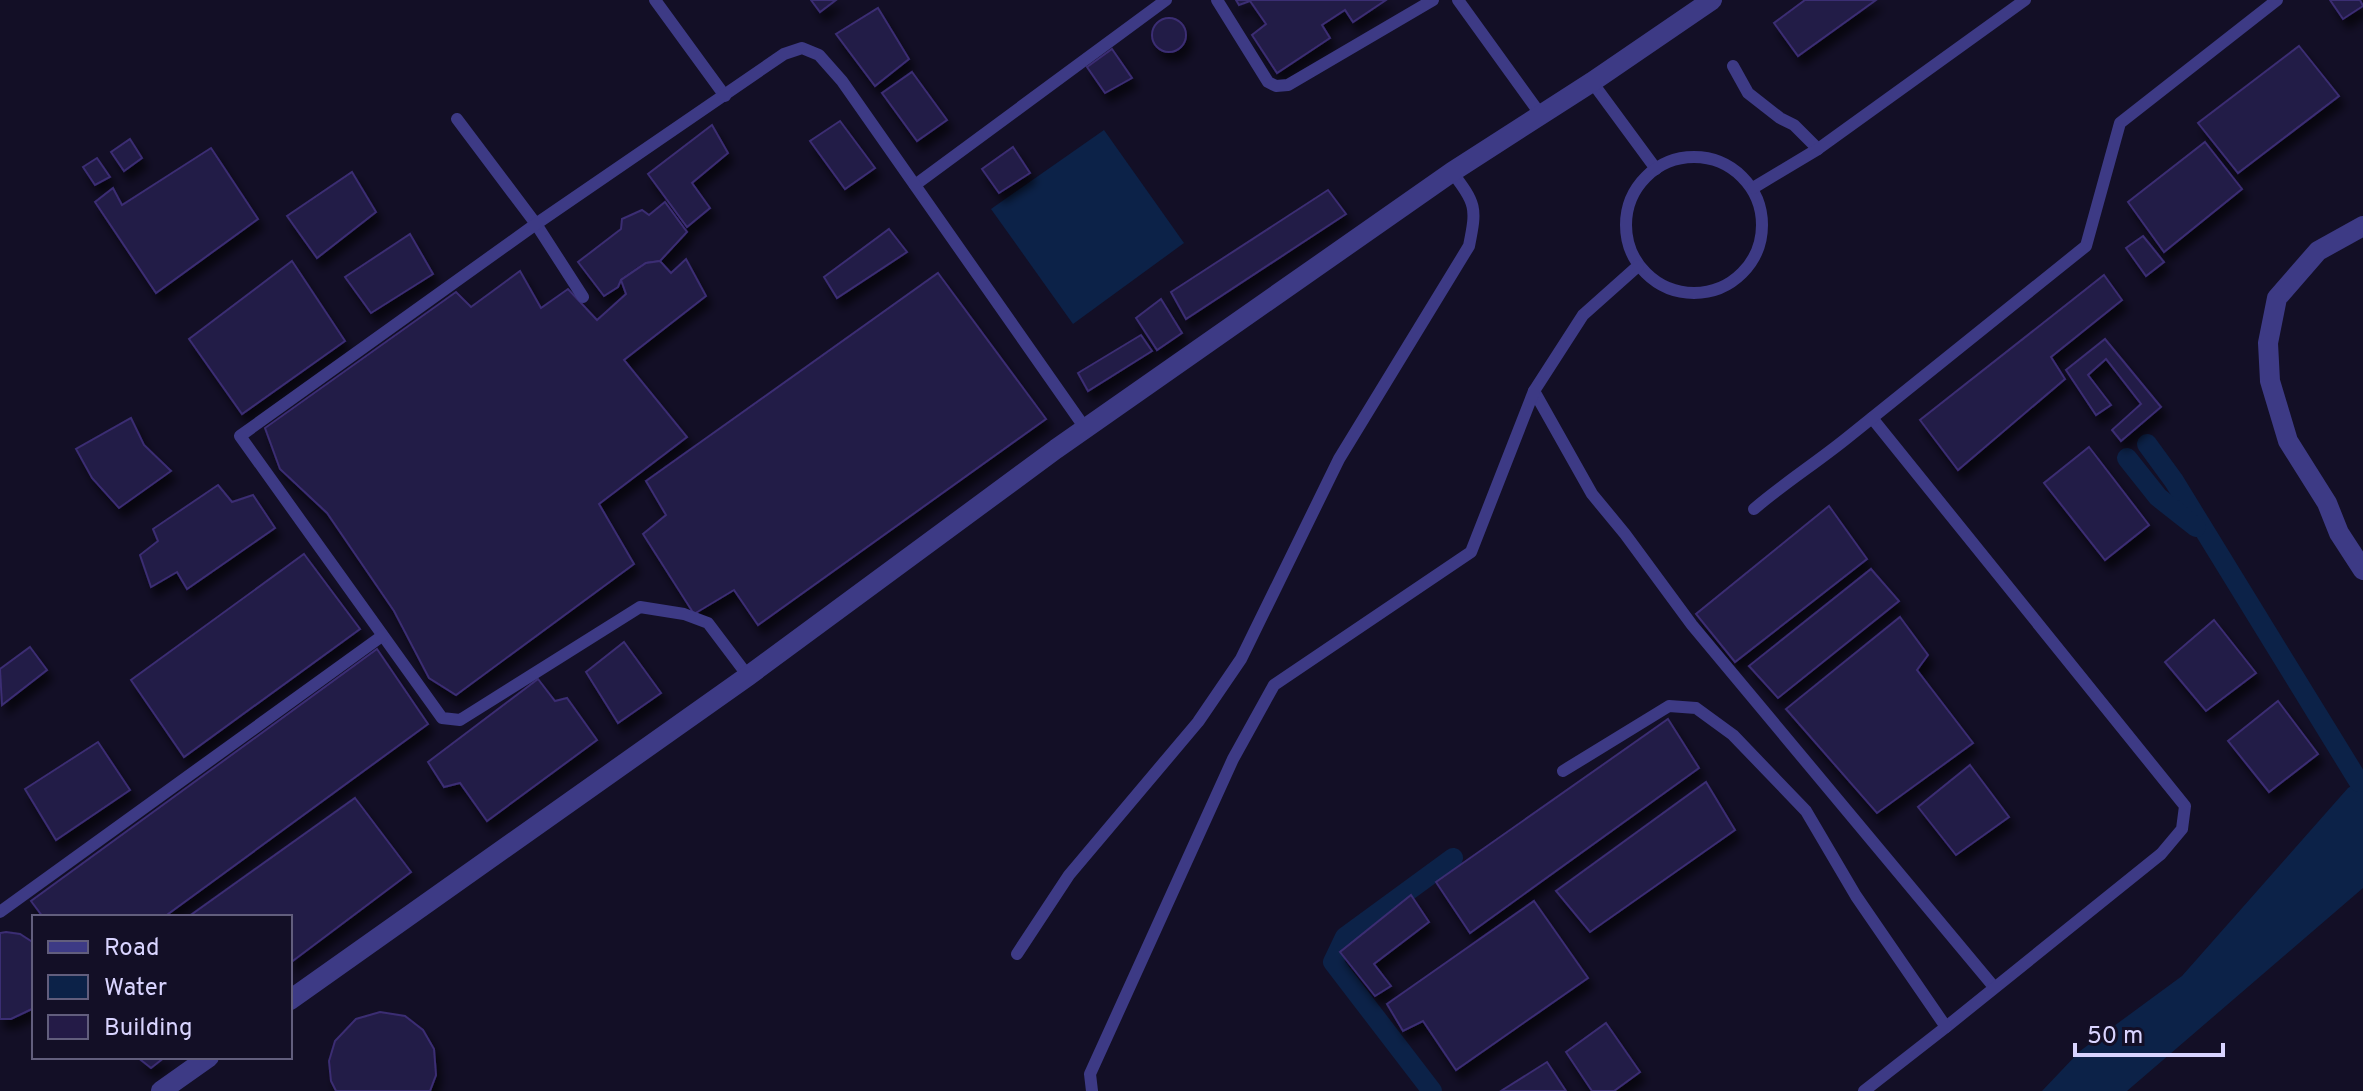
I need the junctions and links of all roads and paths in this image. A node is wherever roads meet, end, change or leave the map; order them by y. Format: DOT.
graph roads {
  1 [pos="655,0"];
  2 [pos="1166,0"];
  3 [pos="1217,0"];
  4 [pos="1433,0"];
  5 [pos="1458,0"];
  6 [pos="1712,0"];
  7 [pos="2025,0"];
  8 [pos="2277,0"];
  9 [pos="1733,66"];
  10 [pos="1592,82"];
  11 [pos="725,96"];
  12 [pos="1541,115"];
  13 [pos="457,119"];
  14 [pos="1818,149"];
  15 [pos="1656,169"];
  16 [pos="1452,172"];
  17 [pos="915,185"];
  18 [pos="1753,188"];
  19 [pos="536,224"];
  20 [pos="2363,226"];
  21 [pos="1638,266"];
  22 [pos="583,297"];
  23 [pos="1534,391"];
  24 [pos="1872,418"];
  25 [pos="1085,428"];
  26 [pos="1754,509"];
  27 [pos="2363,570"];
  28 [pos="382,636"];
  29 [pos="748,676"];
  30 [pos="1563,771"];
  31 [pos="0,912"];
  32 [pos="1017,954"];
  33 [pos="1994,987"];
  34 [pos="292,999"];
  35 [pos="1946,1027"];
  36 [pos="206,1059"];
  37 [pos="161,1091"];
  38 [pos="1092,1091"];
  39 [pos="1864,1091"];
  1 -- 11 [label="lane"];
  2 -- 17 [label="lane"];
  3 -- 4 [label="lane"];
  5 -- 12 [label="lane"];
  6 -- 10 [label="street"];
  7 -- 14 [label="lane"];
  8 -- 24 [label="lane"];
  9 -- 14 [label="lane"];
  10 -- 12 [label="street"];
  10 -- 15 [label="lane"];
  11 -- 17 [label="lane"];
  11 -- 19 [label="lane"];
  12 -- 16 [label="street"];
  13 -- 19 [label="lane"];
  14 -- 18 [label="lane"];
  15 -- 18 [label="lane"];
  15 -- 21 [label="lane"];
  16 -- 25 [label="street"];
  16 -- 32 [label="lane"];
  17 -- 25 [label="lane"];
  18 -- 21 [label="lane"];
  19 -- 22 [label="lane"];
  19 -- 28 [label="lane"];
  20 -- 27 [label="street"];
  21 -- 23 [label="lane"];
  23 -- 33 [label="lane"];
  23 -- 38 [label="lane"];
  24 -- 26 [label="lane"];
  24 -- 33 [label="lane"];
  25 -- 29 [label="street"];
  28 -- 29 [label="lane"];
  28 -- 31 [label="lane"];
  29 -- 34 [label="street"];
  30 -- 35 [label="lane"];
  33 -- 35 [label="lane"];
  35 -- 39 [label="lane"];
  36 -- 37 [label="street"];
}
